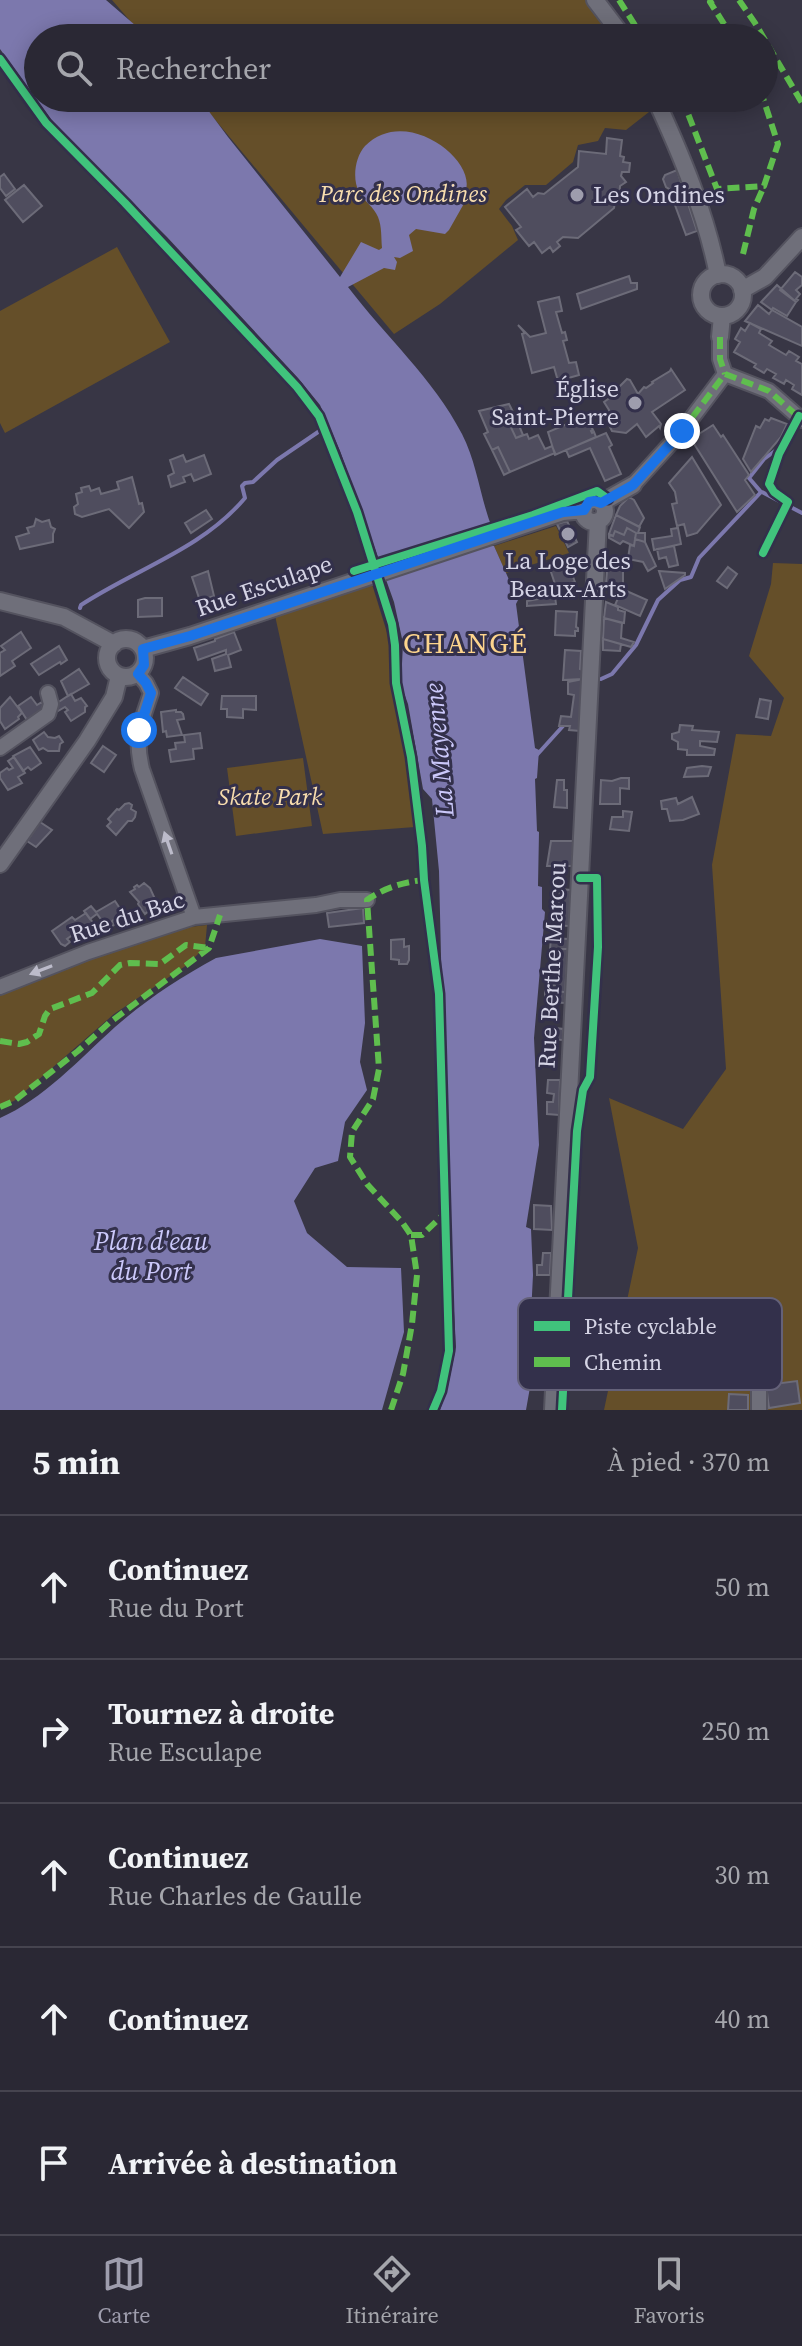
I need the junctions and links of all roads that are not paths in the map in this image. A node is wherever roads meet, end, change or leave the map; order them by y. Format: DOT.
graph roads {
  1 [pos="595,0"];
  2 [pos="613,24"];
  3 [pos="661,112"];
  4 [pos="802,237"];
  5 [pos="718,275"];
  6 [pos="742,290"];
  7 [pos="722,316"];
  8 [pos="720,337"];
  9 [pos="725,374"];
  10 [pos="802,420"];
  11 [pos="633,485"];
  12 [pos="601,503"];
  13 [pos="584,510"];
  14 [pos="598,521"];
  15 [pos="0,601"];
  16 [pos="114,644"];
  17 [pos="143,649"];
  18 [pos="138,674"];
  19 [pos="119,676"];
  20 [pos="48,693"];
  21 [pos="0,748"];
  22 [pos="0,864"];
  23 [pos="367,900"];
  24 [pos="194,917"];
  25 [pos="0,987"];
  26 [pos="559,1298"];
  27 [pos="554,1390"];
  28 [pos="553,1410"];
  1 -- 2 [label="street"];
  3 -- 5 [label="street"];
  4 -- 6 [label="street"];
  5 -- 6 [label="street"];
  5 -- 7 [label="street"];
  6 -- 7 [label="street"];
  7 -- 8 [label="street"];
  8 -- 9 [label="street"];
  9 -- 10 [label="street"];
  9 -- 11 [label="street"];
  11 -- 12 [label="street"];
  12 -- 13 [label="street"];
  12 -- 14 [label="street"];
  13 -- 14 [label="street"];
  13 -- 17 [label="street, Rue Esculape"];
  14 -- 26 [label="street, Rue Berthe Marcou"];
  15 -- 16 [label="street"];
  16 -- 17 [label="street"];
  16 -- 19 [label="street"];
  17 -- 18 [label="street"];
  18 -- 19 [label="street"];
  24 -- 18 [label="street, one-way"];
  19 -- 22 [label="street"];
  20 -- 21 [label="street"];
  23 -- 24 [label="street, Rue du Bac"];
  24 -- 25 [label="street, Rue du Bac, one-way"];
  27 -- 28 [label="street, Rue Berthe Marcou"];
}
